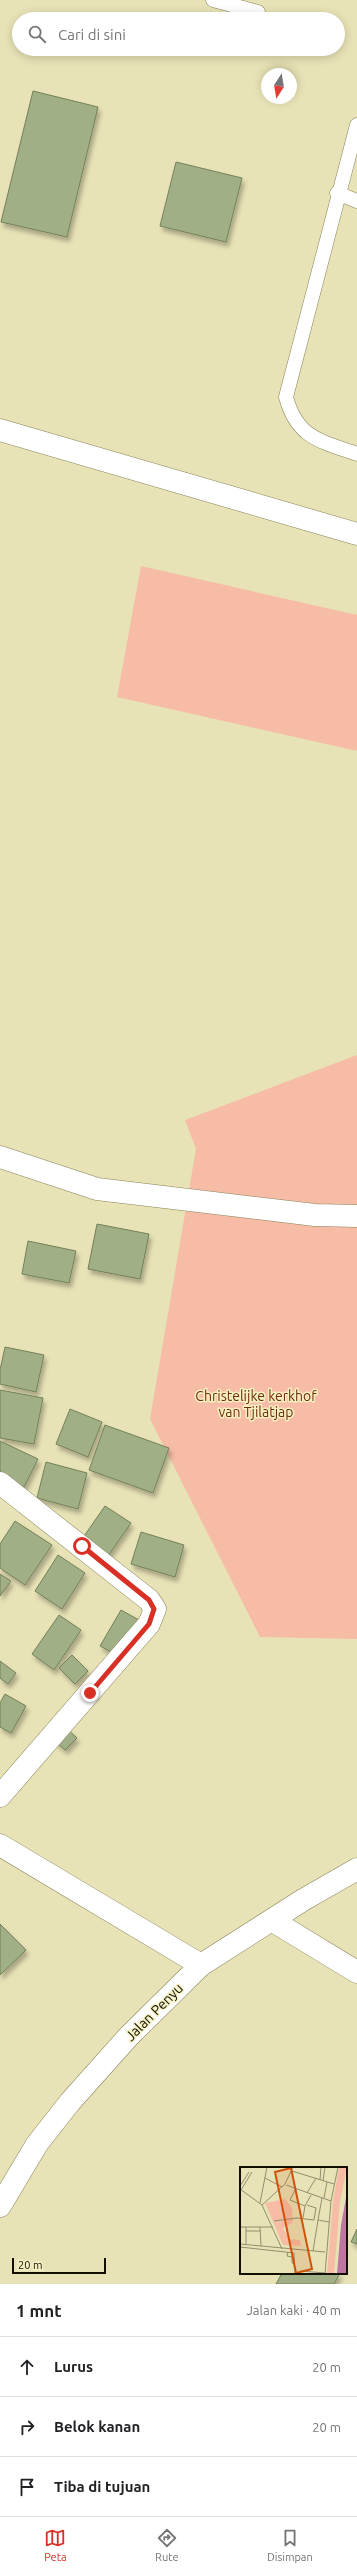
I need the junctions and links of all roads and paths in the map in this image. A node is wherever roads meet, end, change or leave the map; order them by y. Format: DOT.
graph roads {
  1 [pos="213,0"];
  2 [pos="258,12"];
  3 [pos="357,125"];
  4 [pos="337,194"];
  5 [pos="357,201"];
  6 [pos="0,430"];
  7 [pos="357,454"];
  8 [pos="357,534"];
  9 [pos="0,1157"];
  10 [pos="357,1216"];
  11 [pos="0,1483"];
  12 [pos="0,1796"];
  13 [pos="0,1845"];
  14 [pos="357,1869"];
  15 [pos="273,1921"];
  16 [pos="201,1965"];
  17 [pos="357,1972"];
  18 [pos="0,2206"];
  1 -- 2 [label="lane"];
  3 -- 4 [label="lane"];
  4 -- 5 [label="lane"];
  4 -- 7 [label="lane"];
  6 -- 8 [label="main road"];
  9 -- 10 [label="main road"];
  11 -- 12 [label="main road"];
  13 -- 16 [label="main road"];
  14 -- 15 [label="main road, Jalan Penyu"];
  15 -- 16 [label="main road, Jalan Penyu"];
  15 -- 17 [label="main road"];
  16 -- 18 [label="main road, Jalan Penyu"];
}
